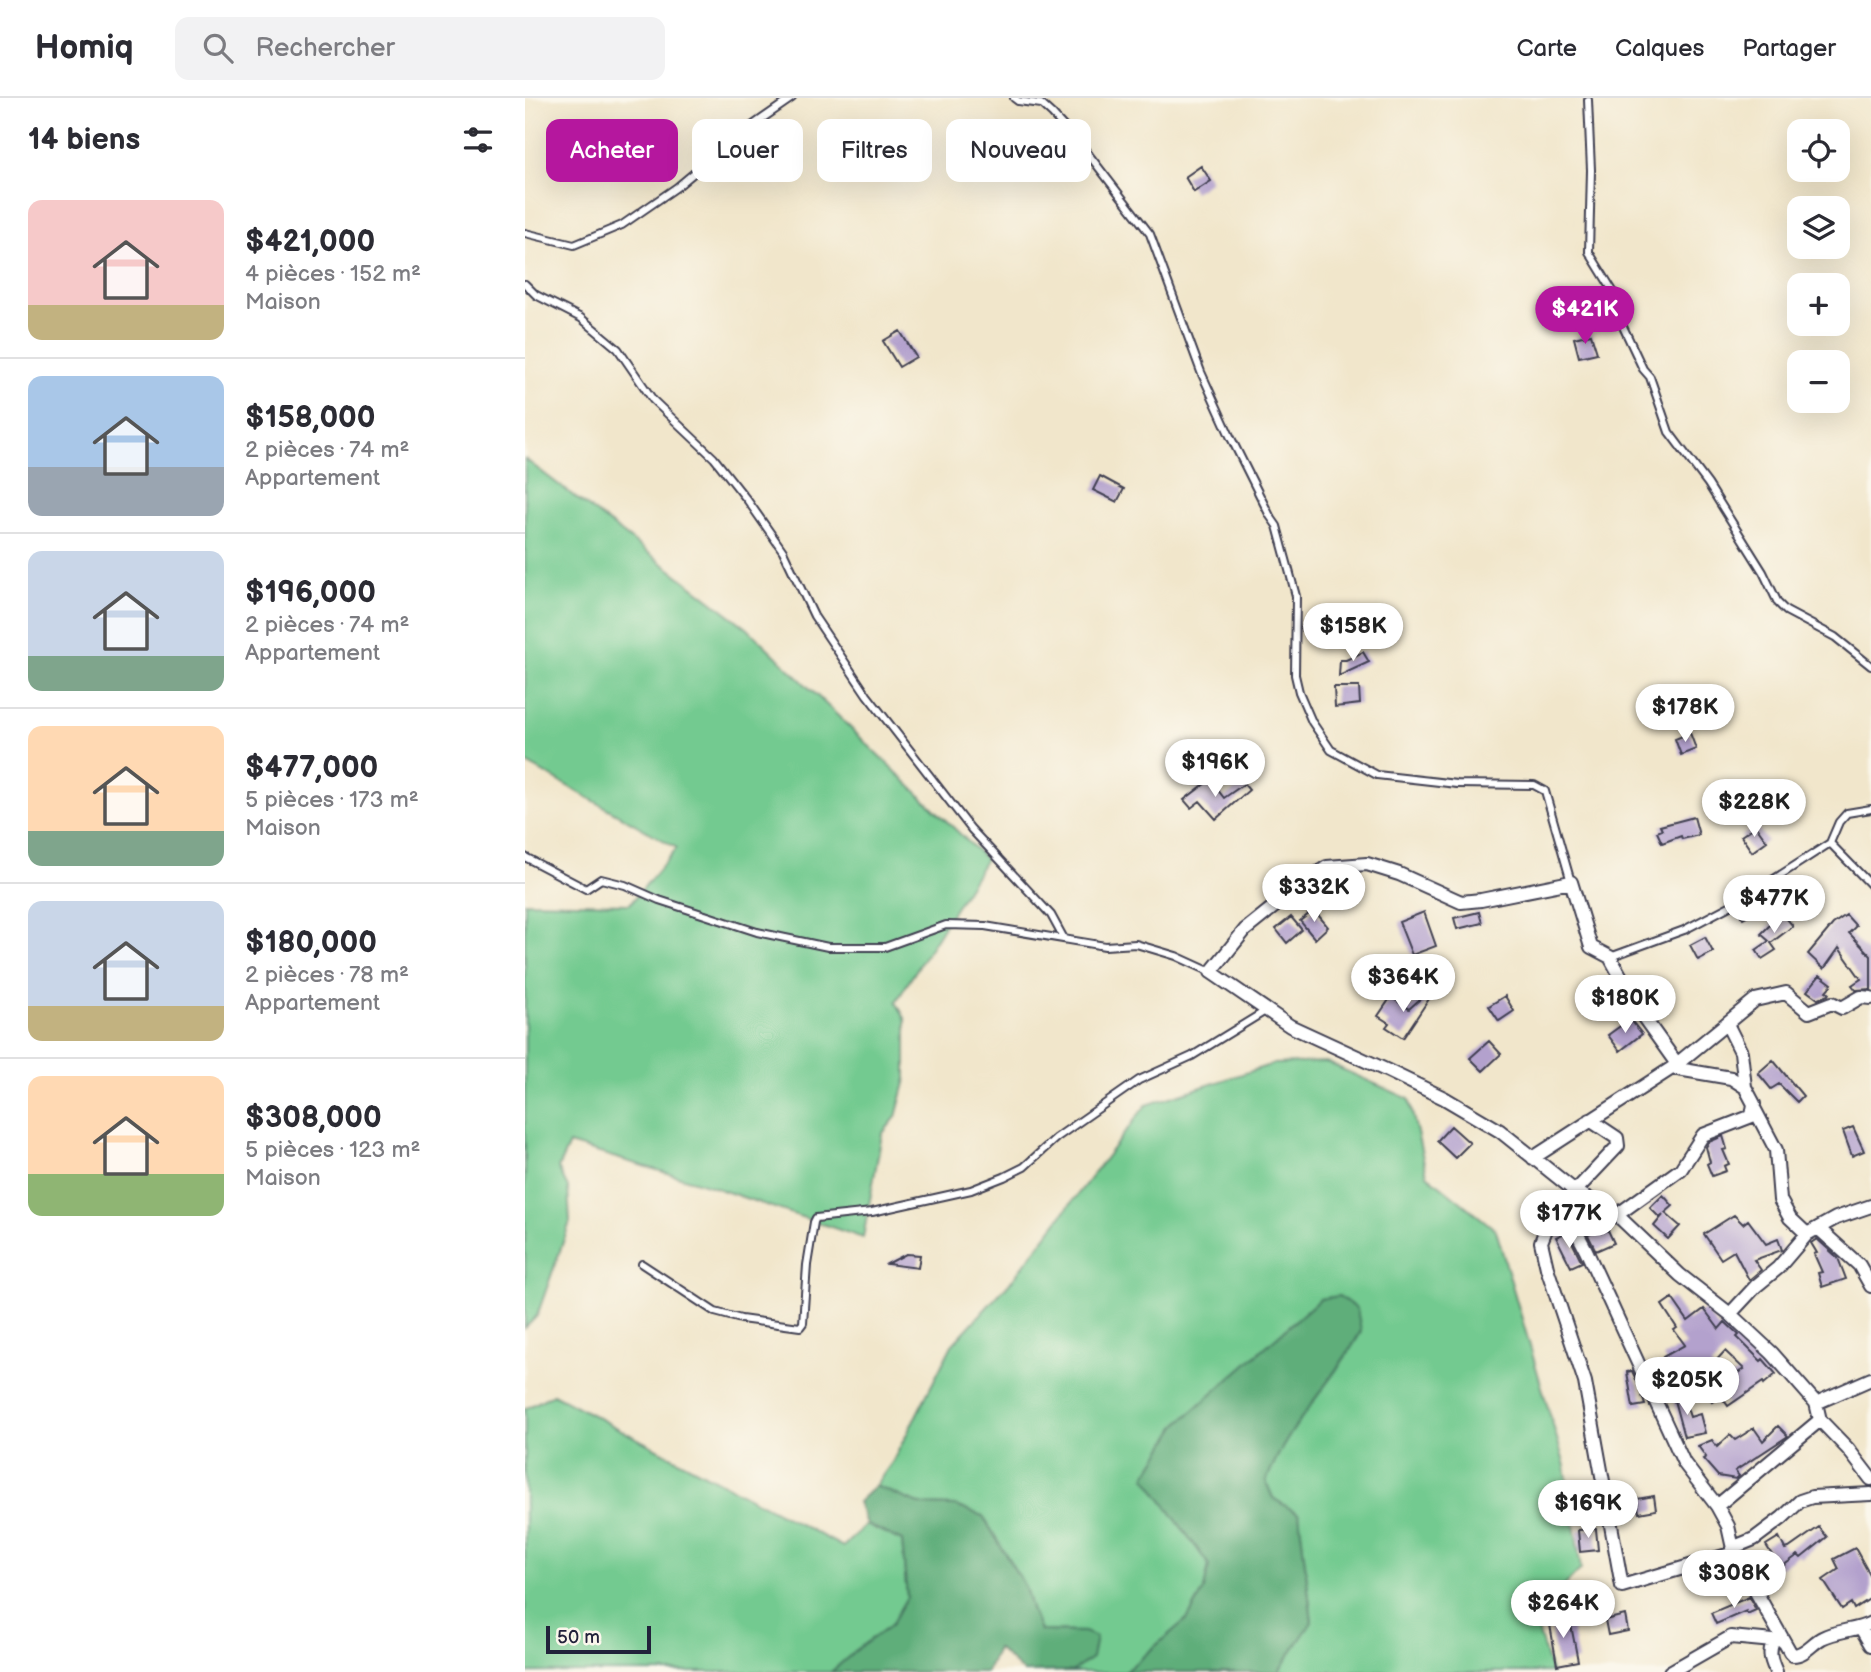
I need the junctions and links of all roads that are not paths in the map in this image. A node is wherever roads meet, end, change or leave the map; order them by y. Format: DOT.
graph roads {
  1 [pos="792,98"];
  2 [pos="1014,98"];
  3 [pos="1588,100"];
  4 [pos="525,233"];
  5 [pos="525,284"];
  6 [pos="1871,666"];
  7 [pos="1871,809"];
  8 [pos="1830,844"];
  9 [pos="525,857"];
  10 [pos="1571,882"];
  11 [pos="1871,885"];
  12 [pos="1063,937"];
  13 [pos="1609,957"];
  14 [pos="1211,972"];
  15 [pos="1871,998"];
  16 [pos="1267,1010"];
  17 [pos="1727,1024"];
  18 [pos="1675,1066"];
  19 [pos="1745,1087"];
  20 [pos="1755,1110"];
  21 [pos="1590,1120"];
  22 [pos="1533,1158"];
  23 [pos="1574,1191"];
  24 [pos="1563,1206"];
  25 [pos="1871,1206"];
  26 [pos="1617,1215"];
  27 [pos="1812,1231"];
  28 [pos="642,1264"];
  29 [pos="1871,1286"];
  30 [pos="1730,1314"];
  31 [pos="1871,1379"];
  32 [pos="1816,1403"];
  33 [pos="1820,1420"];
  34 [pos="1871,1479"];
  35 [pos="1871,1494"];
  36 [pos="1717,1506"];
  37 [pos="1733,1551"];
  38 [pos="1866,1626"];
  39 [pos="1777,1640"];
  40 [pos="1871,1645"];
  41 [pos="1670,1672"];
  42 [pos="1776,1672"];
  1 -- 4 [label="lane"];
  2 -- 10 [label="lane"];
  3 -- 6 [label="lane"];
  5 -- 12 [label="lane"];
  7 -- 8 [label="lane"];
  8 -- 11 [label="lane"];
  8 -- 13 [label="lane"];
  9 -- 12 [label="lane"];
  10 -- 13 [label="street"];
  10 -- 14 [label="street"];
  12 -- 14 [label="lane"];
  13 -- 18 [label="street"];
  14 -- 16 [label="street"];
  15 -- 17 [label="street"];
  16 -- 22 [label="street"];
  16 -- 28 [label="lane"];
  17 -- 18 [label="street"];
  17 -- 19 [label="street"];
  18 -- 19 [label="street"];
  18 -- 21 [label="street"];
  19 -- 20 [label="street"];
  20 -- 26 [label="street"];
  20 -- 27 [label="street"];
  21 -- 22 [label="street"];
  21 -- 23 [label="street"];
  22 -- 23 [label="street"];
  23 -- 24 [label="street"];
  23 -- 26 [label="street"];
  24 -- 36 [label="street"];
  24 -- 37 [label="street"];
  25 -- 27 [label="street"];
  26 -- 30 [label="street"];
  27 -- 29 [label="street"];
  27 -- 30 [label="street"];
  30 -- 32 [label="street"];
  31 -- 32 [label="street"];
  32 -- 33 [label="street"];
  33 -- 34 [label="street"];
  33 -- 36 [label="street"];
  35 -- 37 [label="street"];
  36 -- 37 [label="street"];
  37 -- 39 [label="street"];
  38 -- 39 [label="street"];
  38 -- 40 [label="street"];
  39 -- 41 [label="street"];
  39 -- 42 [label="street"];
}
